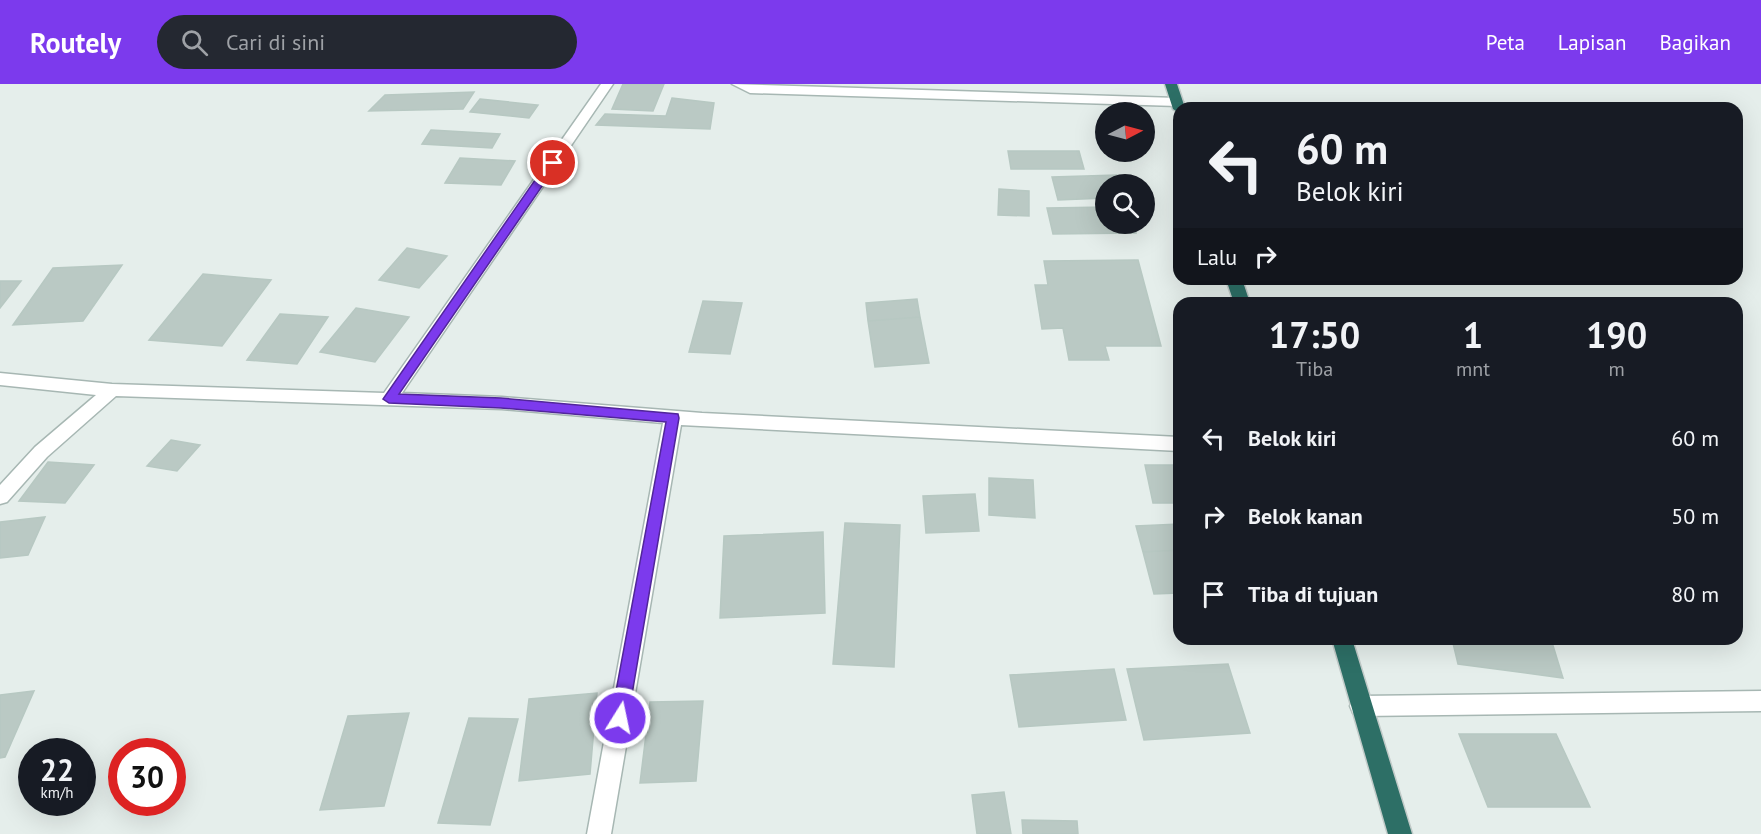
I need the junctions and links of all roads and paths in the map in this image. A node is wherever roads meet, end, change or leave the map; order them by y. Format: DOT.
graph roads {
  1 [pos="607,84"];
  2 [pos="738,84"];
  3 [pos="1171,84"];
  4 [pos="1177,102"];
  5 [pos="1173,106"];
  6 [pos="0,379"];
  7 [pos="112,390"];
  8 [pos="389,399"];
  9 [pos="673,418"];
  10 [pos="1173,444"];
  11 [pos="0,496"];
  12 [pos="1344,645"];
  13 [pos="1761,702"];
  14 [pos="1361,706"];
  15 [pos="599,834"];
  16 [pos="1400,834"];
  1 -- 8 [label="street"];
  2 -- 5 [label="street"];
  3 -- 4 [label="highway"];
  6 -- 7 [label="street"];
  7 -- 8 [label="street"];
  7 -- 11 [label="street"];
  8 -- 9 [label="street"];
  9 -- 10 [label="street"];
  9 -- 15 [label="street"];
  12 -- 14 [label="highway"];
  13 -- 14 [label="street"];
  14 -- 16 [label="highway"];
}
